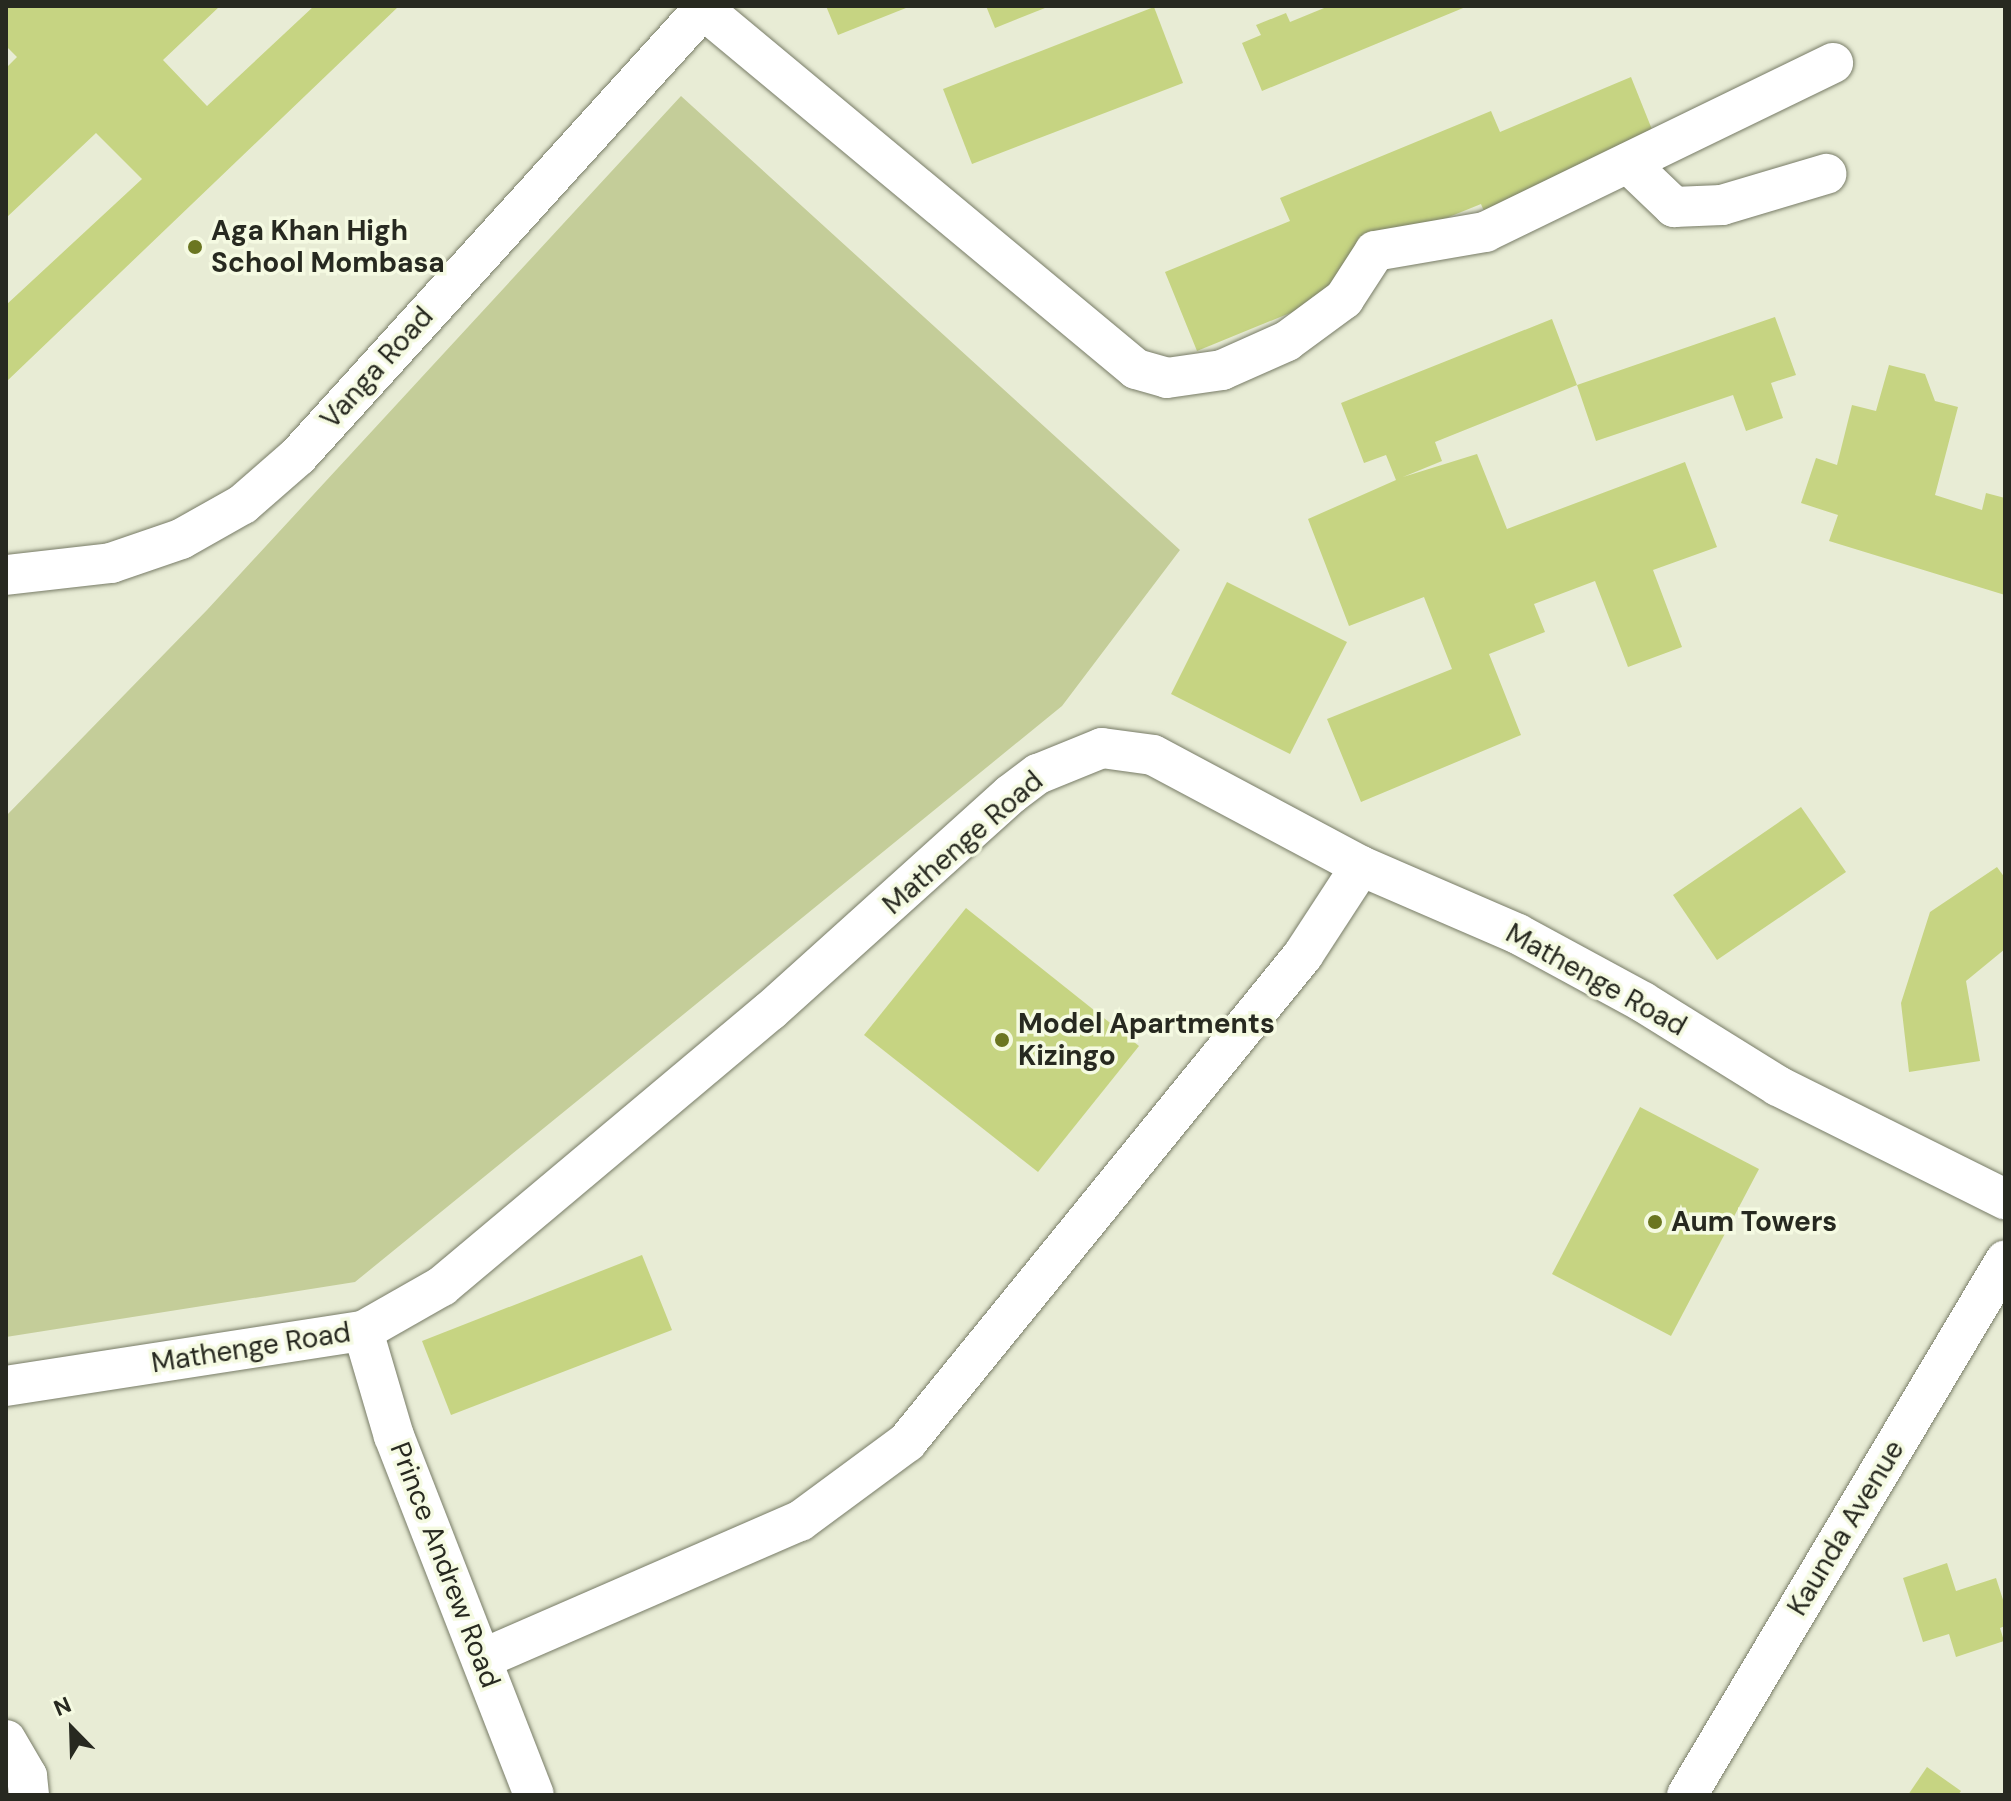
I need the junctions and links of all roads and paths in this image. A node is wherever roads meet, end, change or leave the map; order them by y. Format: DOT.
graph roads {
  1 [pos="704,7"];
  2 [pos="1833,63"];
  3 [pos="1628,163"];
  4 [pos="1826,174"];
  5 [pos="6,575"];
  6 [pos="1361,866"];
  7 [pos="2005,1199"];
  8 [pos="2005,1261"];
  9 [pos="363,1331"];
  10 [pos="6,1386"];
  11 [pos="482,1659"];
  12 [pos="6,1740"];
  13 [pos="29,1795"];
  14 [pos="534,1795"];
  15 [pos="1687,1795"];
  1 -- 3 [label="street"];
  1 -- 5 [label="street, Vanga Road"];
  2 -- 3 [label="street"];
  3 -- 4 [label="street"];
  6 -- 7 [label="street, Mathenge Road"];
  6 -- 9 [label="street, Mathenge Road"];
  6 -- 11 [label="street"];
  8 -- 15 [label="street, Kaunda Avenue"];
  9 -- 10 [label="street, Mathenge Road"];
  9 -- 11 [label="street, Prince Andrew Road"];
  11 -- 14 [label="street, Prince Andrew Road"];
  12 -- 13 [label="street"];
}
